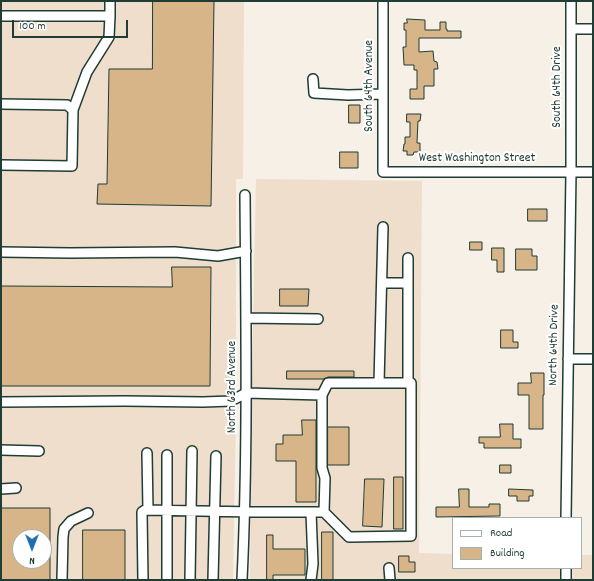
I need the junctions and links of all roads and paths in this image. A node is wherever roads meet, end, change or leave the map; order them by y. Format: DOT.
graph roads {
  1 [pos="110,1"];
  2 [pos="383,1"];
  3 [pos="571,1"];
  4 [pos="1,16"];
  5 [pos="110,16"];
  6 [pos="571,29"];
  7 [pos="593,29"];
  8 [pos="312,79"];
  9 [pos="383,94"];
  10 [pos="1,104"];
  11 [pos="73,110"];
  12 [pos="1,165"];
  13 [pos="383,172"];
  14 [pos="571,172"];
  15 [pos="593,172"];
  16 [pos="245,195"];
  17 [pos="383,227"];
  18 [pos="246,251"];
  19 [pos="1,252"];
  20 [pos="408,258"];
  21 [pos="382,283"];
  22 [pos="408,283"];
  23 [pos="246,318"];
  24 [pos="318,319"];
  25 [pos="568,359"];
  26 [pos="593,359"];
  27 [pos="379,383"];
  28 [pos="408,383"];
  29 [pos="246,394"];
  30 [pos="322,395"];
  31 [pos="1,402"];
  32 [pos="1,450"];
  33 [pos="192,451"];
  34 [pos="39,452"];
  35 [pos="147,453"];
  36 [pos="167,454"];
  37 [pos="216,456"];
  38 [pos="16,488"];
  39 [pos="1,489"];
  40 [pos="148,510"];
  41 [pos="167,511"];
  42 [pos="191,511"];
  43 [pos="214,511"];
  44 [pos="245,512"];
  45 [pos="311,512"];
  46 [pos="324,512"];
  47 [pos="88,513"];
  48 [pos="566,517"];
  49 [pos="389,568"];
  50 [pos="566,569"];
  51 [pos="62,580"];
  52 [pos="143,580"];
  53 [pos="168,580"];
  54 [pos="190,580"];
  55 [pos="213,580"];
  56 [pos="242,580"];
  57 [pos="311,580"];
  58 [pos="390,580"];
  59 [pos="566,580"];
  1 -- 5 [label="street"];
  2 -- 9 [label="street, South 64th Avenue"];
  3 -- 6 [label="street, South 64th Drive"];
  4 -- 5 [label="street"];
  5 -- 11 [label="street"];
  6 -- 7 [label="street"];
  6 -- 14 [label="street, South 64th Drive"];
  8 -- 9 [label="street"];
  9 -- 13 [label="street, South 64th Avenue"];
  10 -- 11 [label="street"];
  11 -- 12 [label="street"];
  13 -- 14 [label="street, West Washington Street"];
  14 -- 15 [label="street, West Washington Street"];
  14 -- 25 [label="street, North 64th Drive"];
  16 -- 18 [label="street, North 63rd Avenue"];
  17 -- 21 [label="street"];
  18 -- 19 [label="street"];
  18 -- 23 [label="street, North 63rd Avenue"];
  20 -- 22 [label="street"];
  21 -- 22 [label="street"];
  21 -- 27 [label="street"];
  22 -- 28 [label="street"];
  23 -- 24 [label="street"];
  23 -- 29 [label="street, North 63rd Avenue"];
  25 -- 26 [label="street"];
  25 -- 48 [label="street, North 64th Drive"];
  27 -- 28 [label="street"];
  27 -- 30 [label="street"];
  28 -- 46 [label="street"];
  29 -- 30 [label="street"];
  29 -- 31 [label="street"];
  29 -- 44 [label="street, North 63rd Avenue"];
  30 -- 46 [label="street"];
  32 -- 34 [label="street"];
  33 -- 42 [label="street"];
  35 -- 40 [label="street"];
  36 -- 41 [label="street"];
  37 -- 43 [label="street"];
  38 -- 39 [label="street"];
  40 -- 41 [label="street"];
  40 -- 52 [label="street"];
  41 -- 42 [label="street"];
  41 -- 53 [label="street"];
  42 -- 43 [label="street"];
  42 -- 54 [label="street"];
  43 -- 44 [label="street"];
  43 -- 55 [label="street"];
  44 -- 45 [label="street"];
  44 -- 56 [label="street, North 63rd Avenue"];
  45 -- 46 [label="street"];
  45 -- 57 [label="street"];
  47 -- 51 [label="street"];
  49 -- 58 [label="street"];
  50 -- 59 [label="street"];
}
